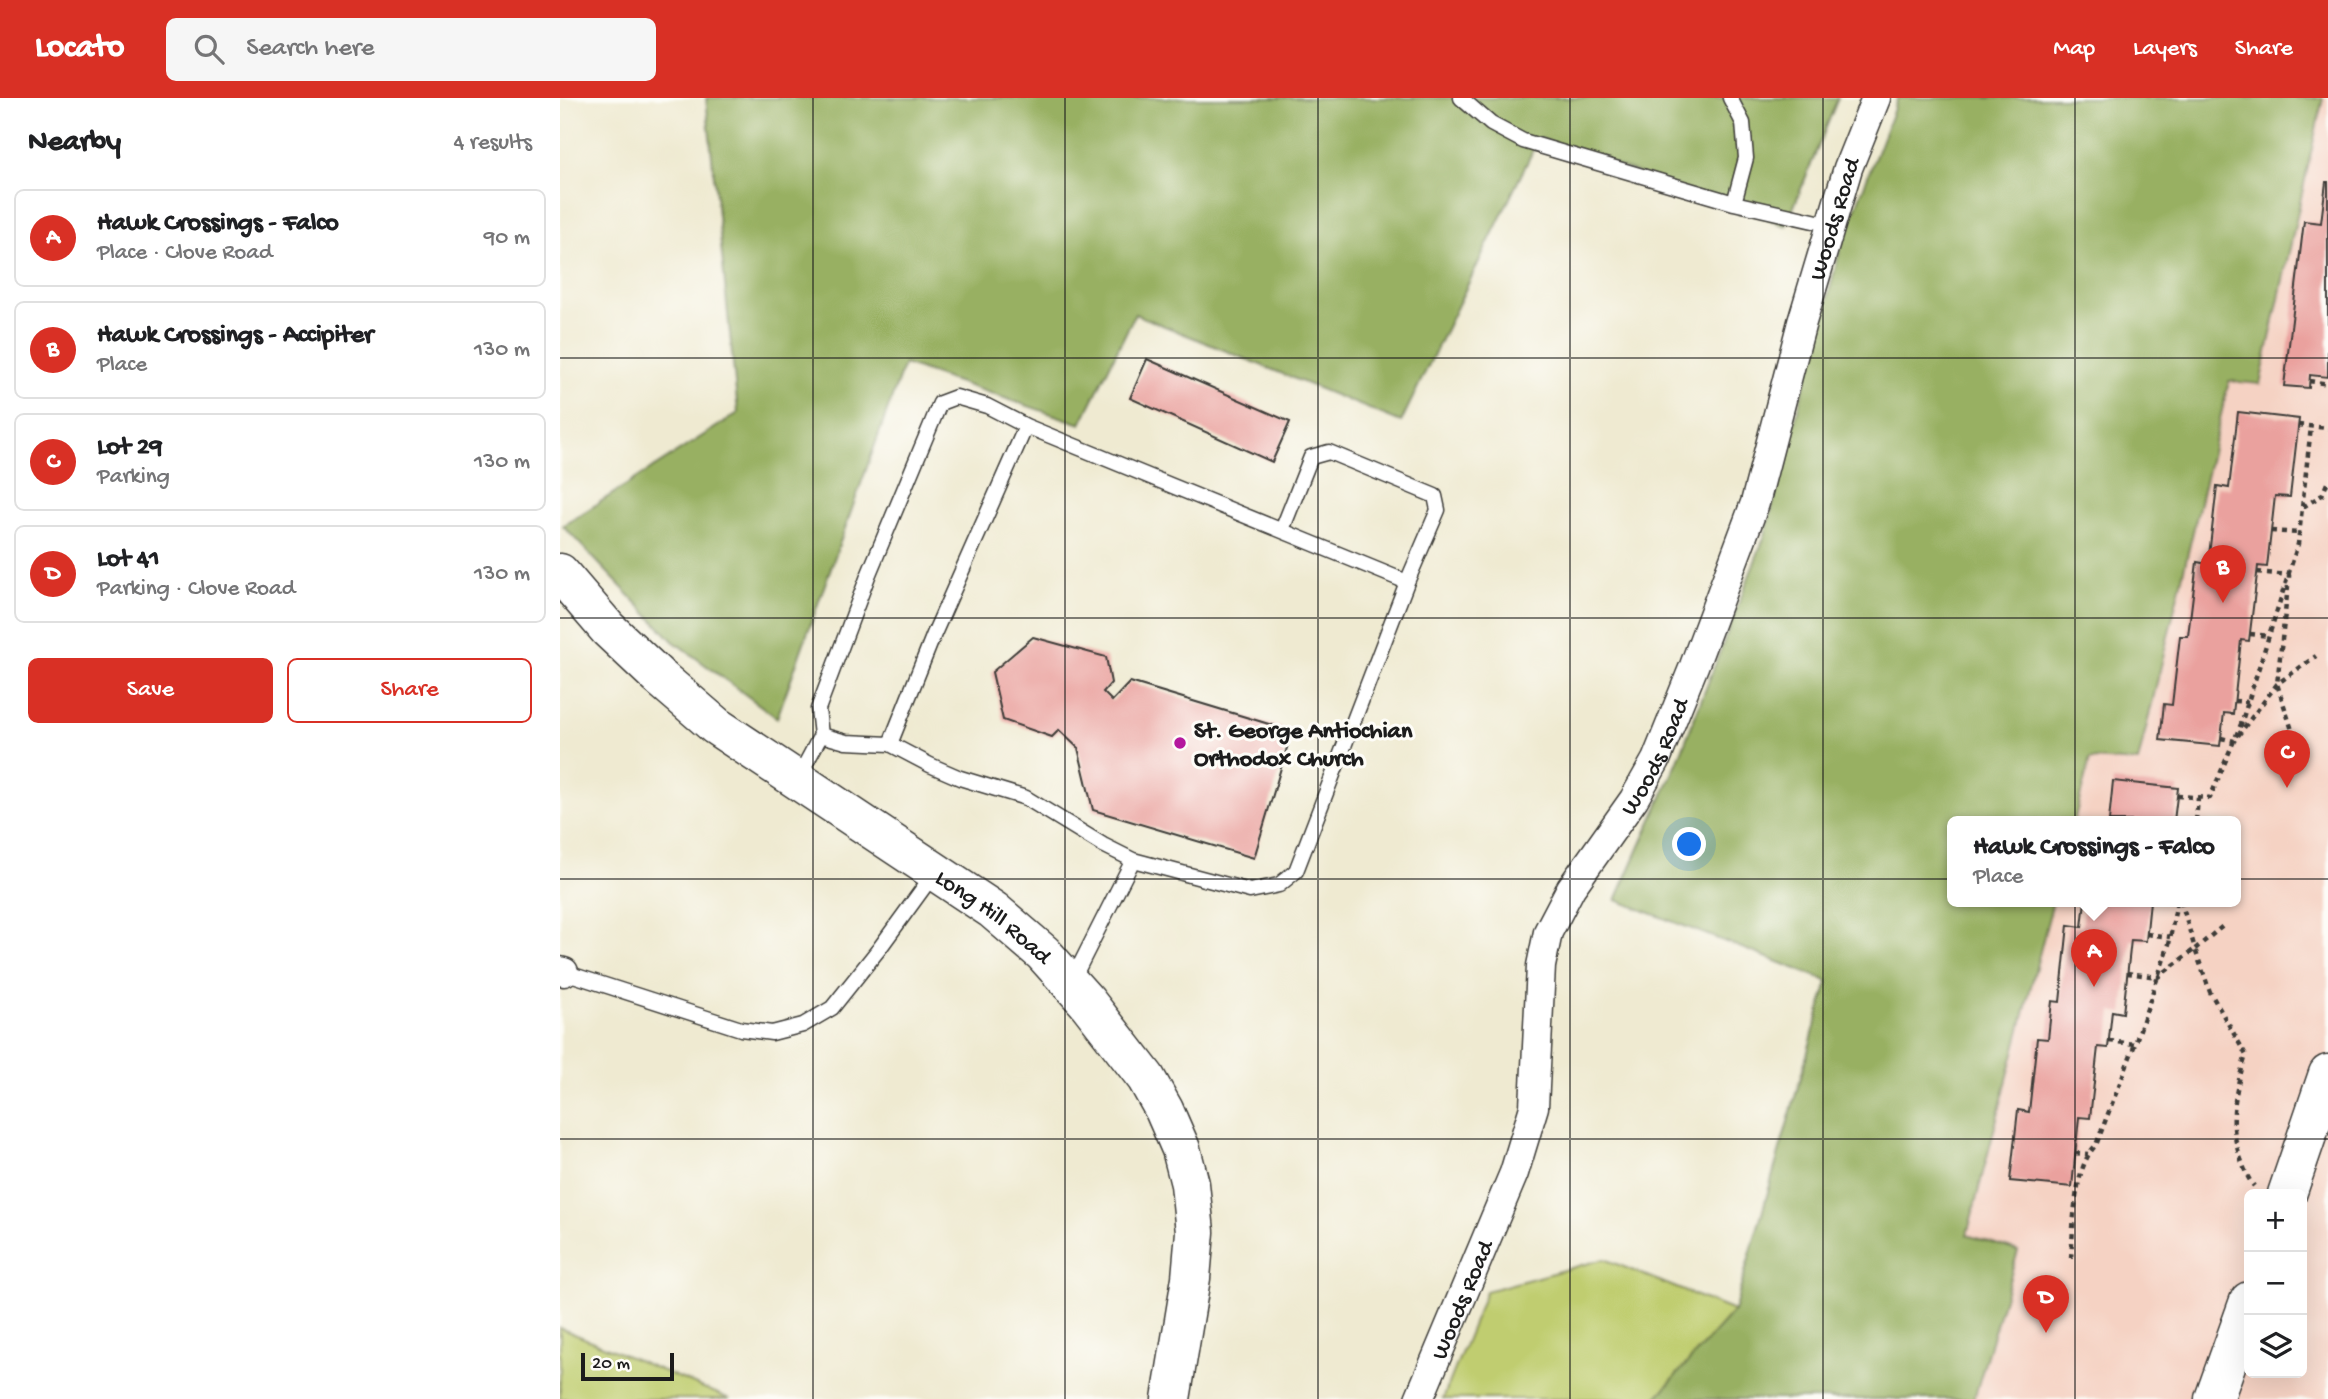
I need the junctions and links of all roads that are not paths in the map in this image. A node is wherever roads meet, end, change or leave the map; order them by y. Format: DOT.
graph roads {
  1 [pos="1461,98"];
  2 [pos="1730,98"];
  3 [pos="1876,98"];
  4 [pos="1734,203"];
  5 [pos="1831,225"];
  6 [pos="1026,426"];
  7 [pos="1282,530"];
  8 [pos="560,573"];
  9 [pos="1407,582"];
  10 [pos="821,735"];
  11 [pos="890,744"];
  12 [pos="797,781"];
  13 [pos="1133,860"];
  14 [pos="936,871"];
  15 [pos="562,972"];
  16 [pos="1071,982"];
  17 [pos="2328,1074"];
  18 [pos="2273,1189"];
  19 [pos="2244,1315"];
  20 [pos="1171,1399"];
  21 [pos="1419,1399"];
  22 [pos="2214,1399"];
  1 -- 4 [label="lane"];
  2 -- 4 [label="lane"];
  3 -- 5 [label="street, Woods Road"];
  4 -- 5 [label="lane"];
  5 -- 21 [label="street, Woods Road"];
  6 -- 7 [label="lane"];
  6 -- 10 [label="lane"];
  6 -- 11 [label="lane"];
  7 -- 9 [label="lane"];
  7 -- 9 [label="lane"];
  8 -- 12 [label="street, Long Hill Road"];
  9 -- 13 [label="lane"];
  10 -- 11 [label="lane"];
  10 -- 12 [label="lane"];
  11 -- 13 [label="lane"];
  12 -- 14 [label="street, Long Hill Road"];
  13 -- 16 [label="lane"];
  14 -- 15 [label="lane"];
  14 -- 16 [label="street, Long Hill Road"];
  16 -- 20 [label="street, Long Hill Road"];
  17 -- 18 [label="street"];
  19 -- 22 [label="street"];
}
